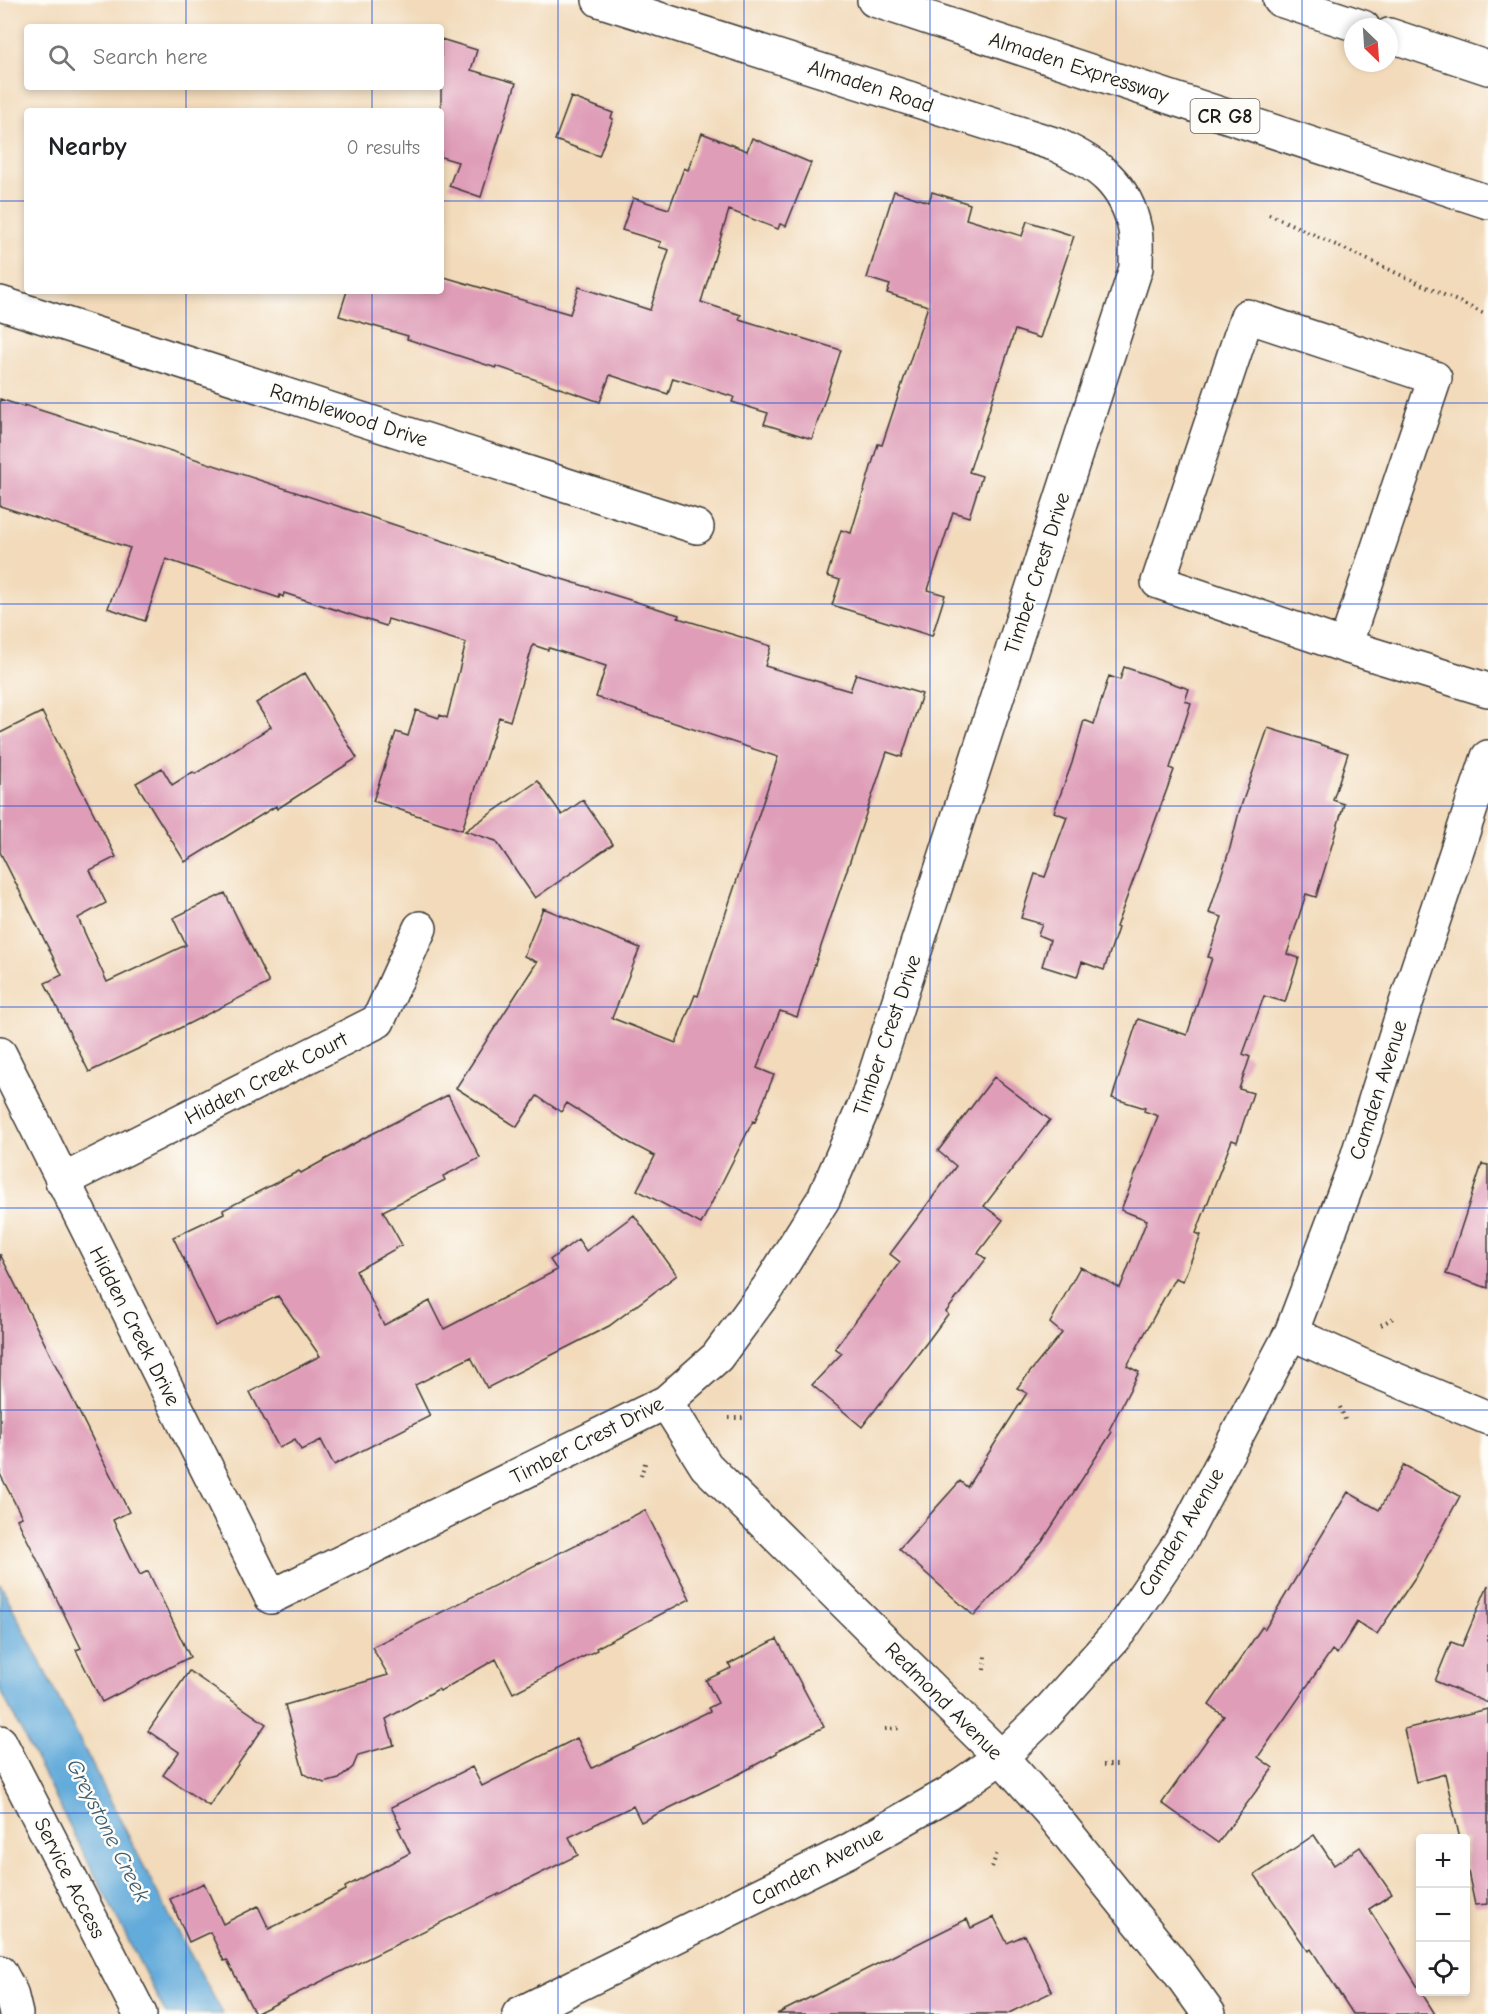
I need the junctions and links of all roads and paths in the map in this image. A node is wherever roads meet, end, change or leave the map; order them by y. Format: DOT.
graph roads {
  1 [pos="599,0"];
  2 [pos="874,0"];
  3 [pos="1299,3"];
  4 [pos="1344,20"];
  5 [pos="1398,38"];
  6 [pos="1488,68"];
  7 [pos="1126,200"];
  8 [pos="1488,202"];
  9 [pos="1269,214"];
  10 [pos="0,303"];
  11 [pos="1483,313"];
  12 [pos="697,527"];
  13 [pos="1345,646"];
  14 [pos="1488,690"];
  15 [pos="1488,757"];
  16 [pos="420,928"];
  17 [pos="0,1054"];
  18 [pos="62,1181"];
  19 [pos="1395,1317"];
  20 [pos="1381,1325"];
  21 [pos="1291,1333"];
  22 [pos="666,1402"];
  23 [pos="1340,1407"];
  24 [pos="729,1418"];
  25 [pos="743,1418"];
  26 [pos="1488,1418"];
  27 [pos="1346,1422"];
  28 [pos="646,1460"];
  29 [pos="640,1476"];
  30 [pos="271,1597"];
  31 [pos="985,1656"];
  32 [pos="984,1670"];
  33 [pos="902,1728"];
  34 [pos="885,1729"];
  35 [pos="0,1742"];
  36 [pos="1001,1757"];
  37 [pos="1102,1765"];
  38 [pos="1117,1765"];
  39 [pos="997,1853"];
  40 [pos="992,1867"];
  41 [pos="0,1972"];
  42 [pos="16,2014"];
  43 [pos="140,2014"];
  44 [pos="519,2014"];
  45 [pos="1209,2014"];
  1 -- 7 [label="street, Almaden Road"];
  2 -- 8 [label="street, Almaden Expressway / CR G8"];
  3 -- 4 [label="street"];
  5 -- 6 [label="street"];
  7 -- 22 [label="street, Timber Crest Drive"];
  9 -- 11 [label="path"];
  10 -- 12 [label="street, Ramblewood Drive"];
  13 -- 13 [label="street"];
  13 -- 14 [label="street"];
  15 -- 21 [label="street, Camden Avenue"];
  16 -- 18 [label="street, Hidden Creek Court"];
  17 -- 18 [label="street, Hidden Creek Drive"];
  18 -- 30 [label="street, Hidden Creek Drive"];
  19 -- 20 [label="path"];
  21 -- 26 [label="street"];
  21 -- 36 [label="street, Camden Avenue"];
  22 -- 30 [label="street, Timber Crest Drive"];
  22 -- 36 [label="street, Redmond Avenue"];
  23 -- 27 [label="path"];
  24 -- 25 [label="path"];
  28 -- 29 [label="path"];
  31 -- 32 [label="path"];
  33 -- 34 [label="path"];
  35 -- 43 [label="street, Service Access"];
  36 -- 44 [label="street, Camden Avenue"];
  36 -- 45 [label="street, Redmond Avenue"];
  37 -- 38 [label="path"];
  39 -- 40 [label="path"];
  41 -- 42 [label="street"];
}
